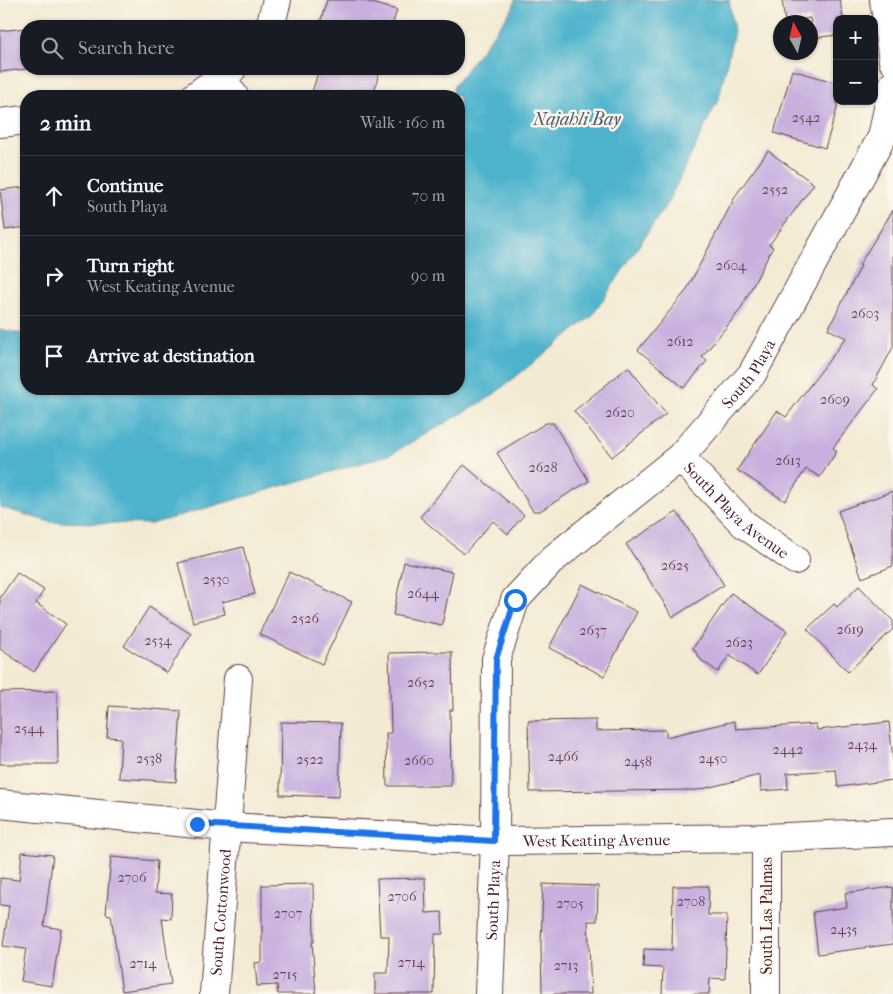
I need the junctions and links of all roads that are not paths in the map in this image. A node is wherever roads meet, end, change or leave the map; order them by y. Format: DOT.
graph roads {
  1 [pos="277,0"];
  2 [pos="884,0"];
  3 [pos="272,20"];
  4 [pos="893,61"];
  5 [pos="229,81"];
  6 [pos="893,85"];
  7 [pos="209,90"];
  8 [pos="20,121"];
  9 [pos="0,123"];
  10 [pos="680,457"];
  11 [pos="795,560"];
  12 [pos="238,679"];
  13 [pos="0,804"];
  14 [pos="226,827"];
  15 [pos="893,832"];
  16 [pos="766,838"];
  17 [pos="494,841"];
  18 [pos="214,994"];
  19 [pos="489,994"];
  20 [pos="766,994"];
  1 -- 3 [label="street"];
  2 -- 4 [label="street"];
  5 -- 7 [label="street"];
  6 -- 10 [label="street, South Playa"];
  8 -- 9 [label="street"];
  10 -- 11 [label="street, South Playa Avenue"];
  10 -- 17 [label="street, South Playa"];
  12 -- 14 [label="street, South Cottonwood"];
  13 -- 14 [label="street, West Keating Avenue"];
  14 -- 17 [label="street, West Keating Avenue"];
  14 -- 18 [label="street, South Cottonwood"];
  15 -- 16 [label="street, West Keating Avenue"];
  16 -- 17 [label="street, West Keating Avenue"];
  16 -- 20 [label="street, South Las Palmas"];
  17 -- 19 [label="street, South Playa"];
}
